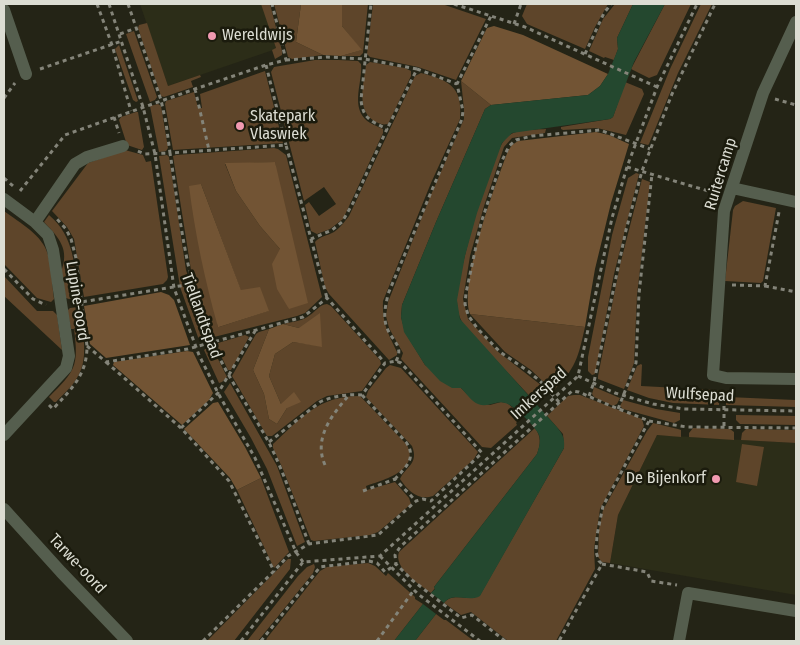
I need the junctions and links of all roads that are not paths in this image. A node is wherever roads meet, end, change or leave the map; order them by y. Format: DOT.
graph roads {
  1 [pos="4,10"];
  2 [pos="796,22"];
  3 [pos="26,74"];
  4 [pos="123,146"];
  5 [pos="730,192"];
  6 [pos="4,198"];
  7 [pos="796,202"];
  8 [pos="35,222"];
  9 [pos="796,379"];
  10 [pos="4,436"];
  11 [pos="4,509"];
  12 [pos="796,611"];
  13 [pos="127,641"];
  14 [pos="679,641"];
  1 -- 3 [label="street"];
  2 -- 5 [label="street, Ruitercamp"];
  4 -- 8 [label="street"];
  5 -- 7 [label="street"];
  5 -- 9 [label="street, Ruitercamp"];
  6 -- 8 [label="street, Lupine-oord"];
  8 -- 10 [label="street, Lupine-oord"];
  11 -- 13 [label="street, Tarwe-oord"];
  12 -- 14 [label="street"];
}
